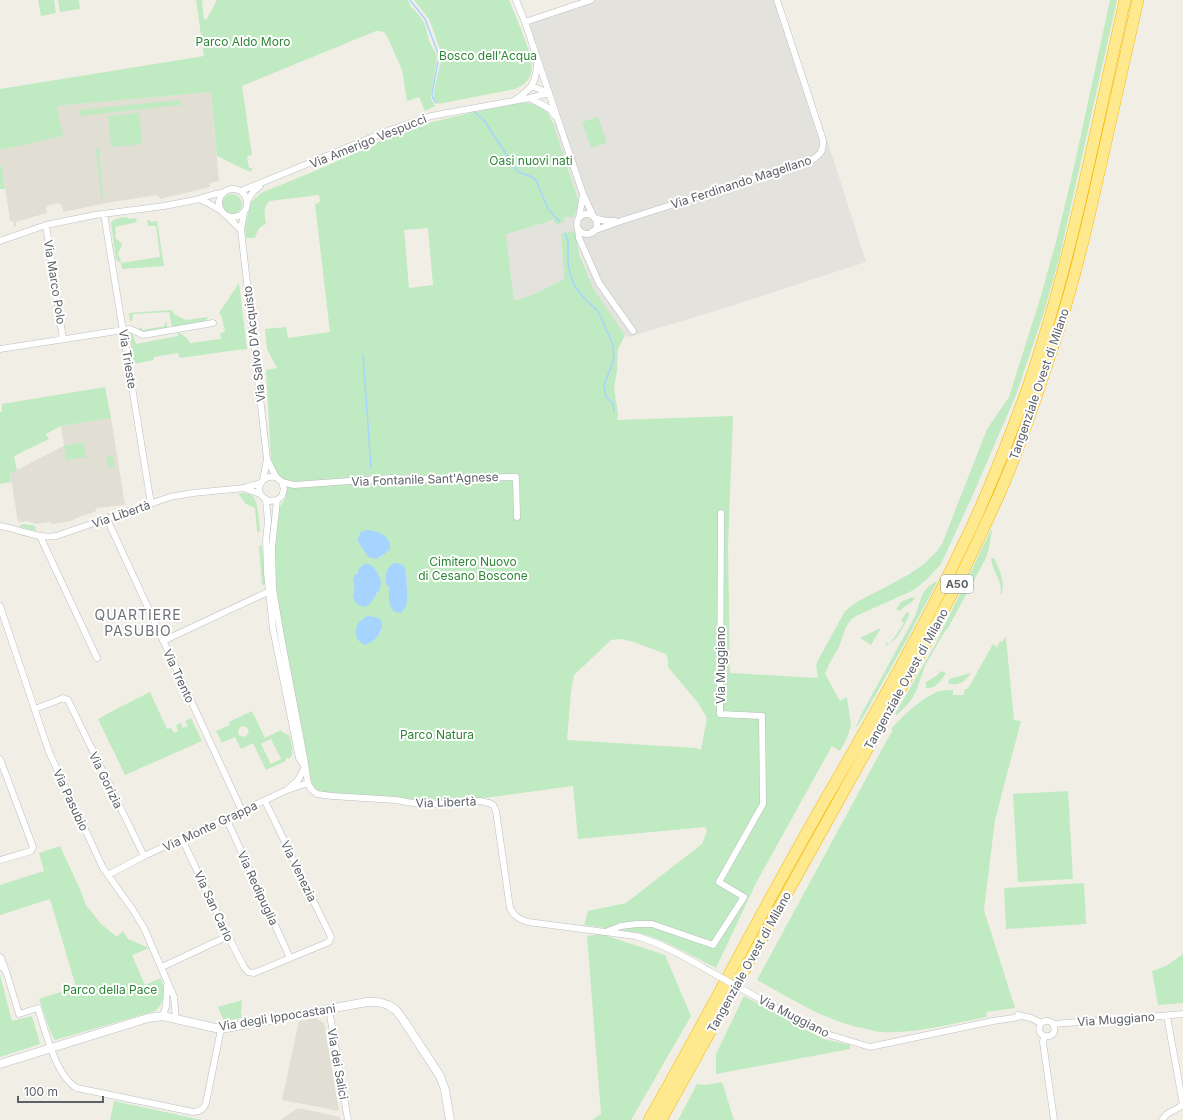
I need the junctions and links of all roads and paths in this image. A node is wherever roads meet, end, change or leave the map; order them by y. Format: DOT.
graph roads {
  1 [pos="516,0"];
  2 [pos="591,0"];
  3 [pos="777,0"];
  4 [pos="1125,0"];
  5 [pos="1138,0"];
  6 [pos="525,22"];
  7 [pos="538,60"];
  8 [pos="531,86"];
  9 [pos="548,93"];
  10 [pos="530,98"];
  11 [pos="514,101"];
  12 [pos="558,121"];
  13 [pos="271,179"];
  14 [pos="241,191"];
  15 [pos="222,194"];
  16 [pos="583,194"];
  17 [pos="199,199"];
  18 [pos="247,201"];
  19 [pos="220,211"];
  20 [pos="244,212"];
  21 [pos="104,214"];
  22 [pos="227,216"];
  23 [pos="579,218"];
  24 [pos="594,218"];
  25 [pos="621,221"];
  26 [pos="46,225"];
  27 [pos="578,229"];
  28 [pos="241,230"];
  29 [pos="591,232"];
  30 [pos="0,241"];
  31 [pos="584,248"];
  32 [pos="213,323"];
  33 [pos="123,331"];
  34 [pos="633,332"];
  35 [pos="63,339"];
  36 [pos="0,349"];
  37 [pos="268,459"];
  38 [pos="276,477"];
  39 [pos="262,482"];
  40 [pos="282,482"];
  41 [pos="294,486"];
  42 [pos="244,488"];
  43 [pos="283,493"];
  44 [pos="260,494"];
  45 [pos="266,500"];
  46 [pos="277,500"];
  47 [pos="152,504"];
  48 [pos="721,513"];
  49 [pos="517,517"];
  50 [pos="107,519"];
  51 [pos="0,526"];
  52 [pos="40,536"];
  53 [pos="56,536"];
  54 [pos="48,552"];
  55 [pos="271,590"];
  56 [pos="0,606"];
  57 [pos="163,641"];
  58 [pos="97,658"];
  59 [pos="35,709"];
  60 [pos="0,759"];
  61 [pos="305,767"];
  62 [pos="308,783"];
  63 [pos="287,790"];
  64 [pos="265,801"];
  65 [pos="242,811"];
  66 [pos="226,818"];
  67 [pos="182,838"];
  68 [pos="144,856"];
  69 [pos="0,860"];
  70 [pos="108,875"];
  71 [pos="583,929"];
  72 [pos="606,932"];
  73 [pos="228,936"];
  74 [pos="0,957"];
  75 [pos="290,958"];
  76 [pos="0,965"];
  77 [pos="162,968"];
  78 [pos="6,971"];
  79 [pos="167,982"];
  80 [pos="329,1009"];
  81 [pos="1183,1014"];
  82 [pos="163,1016"];
  83 [pos="1167,1016"];
  84 [pos="176,1019"];
  85 [pos="1041,1023"];
  86 [pos="1053,1024"];
  87 [pos="221,1028"];
  88 [pos="1044,1036"];
  89 [pos="50,1048"];
  90 [pos="0,1064"];
  91 [pos="1183,1106"];
  92 [pos="348,1120"];
  93 [pos="450,1120"];
  94 [pos="649,1120"];
  95 [pos="661,1120"];
  96 [pos="1054,1120"];
  97 [pos="1162,1120"];
  1 -- 6 [label="street"];
  2 -- 6 [label="street"];
  3 -- 25 [label="street, Via Ferdinando Magellano"];
  4 -- 94 [label="highway, Tangenziale Ovest di Milano / A50"];
  5 -- 95 [label="highway, Tangenziale Ovest di Milano / A50"];
  6 -- 7 [label="street"];
  7 -- 8 [label="street"];
  7 -- 9 [label="street"];
  8 -- 9 [label="street"];
  8 -- 11 [label="street"];
  9 -- 10 [label="street, Via Amerigo Vespucci"];
  9 -- 12 [label="street"];
  10 -- 11 [label="street, Via Amerigo Vespucci"];
  10 -- 12 [label="street"];
  11 -- 13 [label="street, Via Amerigo Vespucci"];
  12 -- 16 [label="street"];
  13 -- 14 [label="street, Via Amerigo Vespucci"];
  13 -- 18 [label="street, Via Amerigo Vespucci"];
  14 -- 15 [label="street, Via Amerigo Vespucci"];
  14 -- 18 [label="street"];
  15 -- 17 [label="street, Via Amerigo Vespucci"];
  15 -- 19 [label="street"];
  16 -- 23 [label="street"];
  16 -- 24 [label="street"];
  17 -- 19 [label="street"];
  17 -- 21 [label="street, Via Amerigo Vespucci"];
  18 -- 20 [label="street, Via Amerigo Vespucci"];
  19 -- 22 [label="street"];
  20 -- 22 [label="street"];
  20 -- 28 [label="street, Via Salvo D'Acquisto"];
  21 -- 26 [label="street, Via Amerigo Vespucci"];
  21 -- 33 [label="street, Via Trieste"];
  22 -- 28 [label="street"];
  23 -- 24 [label="street"];
  23 -- 27 [label="street"];
  24 -- 25 [label="street, Via Ferdinando Magellano"];
  24 -- 29 [label="street"];
  25 -- 29 [label="street, Via Ferdinando Magellano"];
  26 -- 30 [label="street, Via Amerigo Vespucci"];
  26 -- 35 [label="street, Via Marco Polo"];
  27 -- 29 [label="street"];
  27 -- 31 [label="street"];
  28 -- 37 [label="street, Via Salvo D'Acquisto"];
  29 -- 31 [label="street"];
  31 -- 34 [label="street"];
  32 -- 33 [label="street"];
  33 -- 35 [label="street"];
  33 -- 47 [label="street, Via Trieste"];
  35 -- 36 [label="street"];
  37 -- 38 [label="street"];
  37 -- 39 [label="street"];
  38 -- 39 [label="street"];
  38 -- 40 [label="street"];
  39 -- 42 [label="street"];
  39 -- 44 [label="street"];
  40 -- 41 [label="street"];
  40 -- 43 [label="street"];
  41 -- 43 [label="street"];
  41 -- 49 [label="street, Via Fontanile Sant'Agnese"];
  42 -- 44 [label="street"];
  42 -- 47 [label="street, Via Libertà"];
  43 -- 46 [label="street"];
  44 -- 45 [label="street"];
  45 -- 46 [label="street"];
  45 -- 55 [label="street"];
  46 -- 55 [label="street"];
  47 -- 50 [label="street, Via Libertà"];
  48 -- 72 [label="street, Via Muggiano"];
  50 -- 53 [label="street, Via Libertà"];
  50 -- 57 [label="street, Via Trento"];
  51 -- 52 [label="street, Via Libertà"];
  52 -- 53 [label="street, Via Libertà"];
  52 -- 54 [label="street"];
  53 -- 54 [label="street"];
  54 -- 58 [label="street"];
  55 -- 57 [label="street"];
  55 -- 61 [label="street"];
  56 -- 59 [label="street, Via Pasubio"];
  57 -- 65 [label="street, Via Trento"];
  59 -- 68 [label="street, Via Gorizia"];
  59 -- 70 [label="street, Via Pasubio"];
  60 -- 69 [label="street"];
  61 -- 62 [label="street"];
  61 -- 63 [label="street, Via Monte Grappa"];
  62 -- 63 [label="street"];
  62 -- 71 [label="street, Via Libertà"];
  63 -- 64 [label="street, Via Monte Grappa"];
  64 -- 65 [label="street, Via Monte Grappa"];
  64 -- 75 [label="street, Via Venezia"];
  65 -- 66 [label="street, Via Monte Grappa"];
  66 -- 67 [label="street, Via Monte Grappa"];
  66 -- 75 [label="street, Via Redipuglia"];
  67 -- 68 [label="street, Via Monte Grappa"];
  67 -- 73 [label="street, Via San Carlo"];
  68 -- 70 [label="street, Via Monte Grappa"];
  70 -- 77 [label="street, Via Pasubio"];
  71 -- 72 [label="street, Via Muggiano"];
  72 -- 85 [label="street, Via Muggiano, bridge"];
  73 -- 75 [label="street, Via San Carlo"];
  73 -- 77 [label="street"];
  74 -- 78 [label="street"];
  76 -- 78 [label="street"];
  77 -- 79 [label="street, Via Pasubio"];
  78 -- 89 [label="street"];
  79 -- 82 [label="street"];
  79 -- 84 [label="street, Via Pasubio"];
  80 -- 87 [label="street, Via degli Ippocastani"];
  80 -- 92 [label="street, Via dei Salici"];
  80 -- 93 [label="street, Via degli Ippocastani"];
  81 -- 83 [label="street, Via Muggiano"];
  82 -- 84 [label="street, Via degli Ippocastani"];
  82 -- 89 [label="street, Via degli Ippocastani"];
  83 -- 86 [label="street, Via Muggiano"];
  83 -- 91 [label="street, Via Muggiano"];
  84 -- 87 [label="street, Via degli Ippocastani"];
  85 -- 86 [label="street, Via Muggiano"];
  85 -- 88 [label="street"];
  86 -- 88 [label="street"];
  87 -- 89 [label="street"];
  88 -- 96 [label="street"];
  89 -- 90 [label="street, Via degli Ippocastani"];
  91 -- 97 [label="street"];
}
